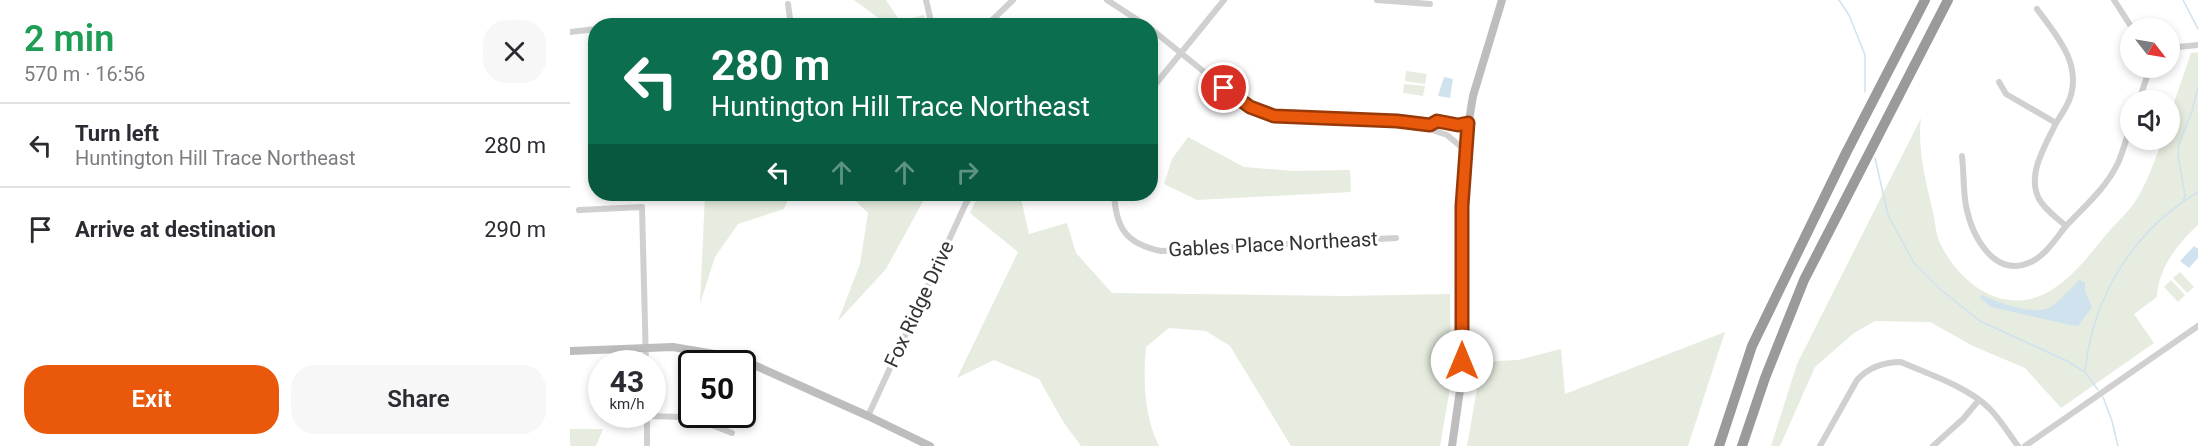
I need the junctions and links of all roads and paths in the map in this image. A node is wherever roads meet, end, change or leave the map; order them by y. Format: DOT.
graph roads {
  1 [pos="926,0"];
  2 [pos="1013,0"];
  3 [pos="1107,0"];
  4 [pos="1224,0"];
  5 [pos="1377,0"];
  6 [pos="1502,0"];
  7 [pos="1925,0"];
  8 [pos="1948,0"];
  9 [pos="2114,0"];
  10 [pos="788,4"];
  11 [pos="1430,4"];
  12 [pos="2037,9"];
  13 [pos="790,18"];
  14 [pos="930,18"];
  15 [pos="994,18"];
  16 [pos="1135,18"];
  17 [pos="2126,18"];
  18 [pos="588,30"];
  19 [pos="570,32"];
  20 [pos="1158,34"];
  21 [pos="2198,45"];
  22 [pos="2180,47"];
  23 [pos="1181,53"];
  24 [pos="1158,81"];
  25 [pos="1999,82"];
  26 [pos="1468,123"];
  27 [pos="2056,123"];
  28 [pos="1430,125"];
  29 [pos="2122,150"];
  30 [pos="1466,152"];
  31 [pos="1962,156"];
  32 [pos="967,201"];
  33 [pos="1114,201"];
  34 [pos="579,210"];
  35 [pos="2066,226"];
  36 [pos="1396,238"];
  37 [pos="2198,326"];
  38 [pos="646,350"];
  39 [pos="570,351"];
  40 [pos="588,351"];
  41 [pos="1979,400"];
  42 [pos="666,416"];
  43 [pos="868,416"];
  44 [pos="647,428"];
  45 [pos="732,433"];
  46 [pos="647,446"];
  47 [pos="930,446"];
  48 [pos="1452,446"];
  49 [pos="1719,446"];
  50 [pos="1742,446"];
  51 [pos="1820,446"];
  52 [pos="1933,446"];
  53 [pos="2018,446"];
  54 [pos="2025,446"];
  1 -- 14 [label="street"];
  2 -- 15 [label="street"];
  3 -- 16 [label="street"];
  4 -- 23 [label="street"];
  5 -- 11 [label="street"];
  6 -- 26 [label="main road"];
  7 -- 49 [label="highway"];
  8 -- 50 [label="highway"];
  9 -- 17 [label="street"];
  10 -- 13 [label="street"];
  12 -- 27 [label="street"];
  18 -- 19 [label="street"];
  20 -- 23 [label="street"];
  21 -- 22 [label="street"];
  23 -- 24 [label="street"];
  23 -- 28 [label="street"];
  25 -- 27 [label="street"];
  26 -- 28 [label="street"];
  26 -- 30 [label="main road"];
  27 -- 35 [label="street"];
  28 -- 30 [label="street"];
  29 -- 35 [label="street"];
  30 -- 48 [label="main road"];
  31 -- 35 [label="street"];
  32 -- 43 [label="street, Fox Ridge Drive"];
  33 -- 36 [label="street, Gables Place Northeast"];
  34 -- 38 [label="street"];
  37 -- 54 [label="street"];
  38 -- 43 [label="main road"];
  39 -- 40 [label="main road"];
  41 -- 51 [label="street"];
  41 -- 52 [label="street"];
  41 -- 53 [label="street"];
  42 -- 45 [label="street"];
  43 -- 47 [label="main road"];
  44 -- 46 [label="street"];
}
